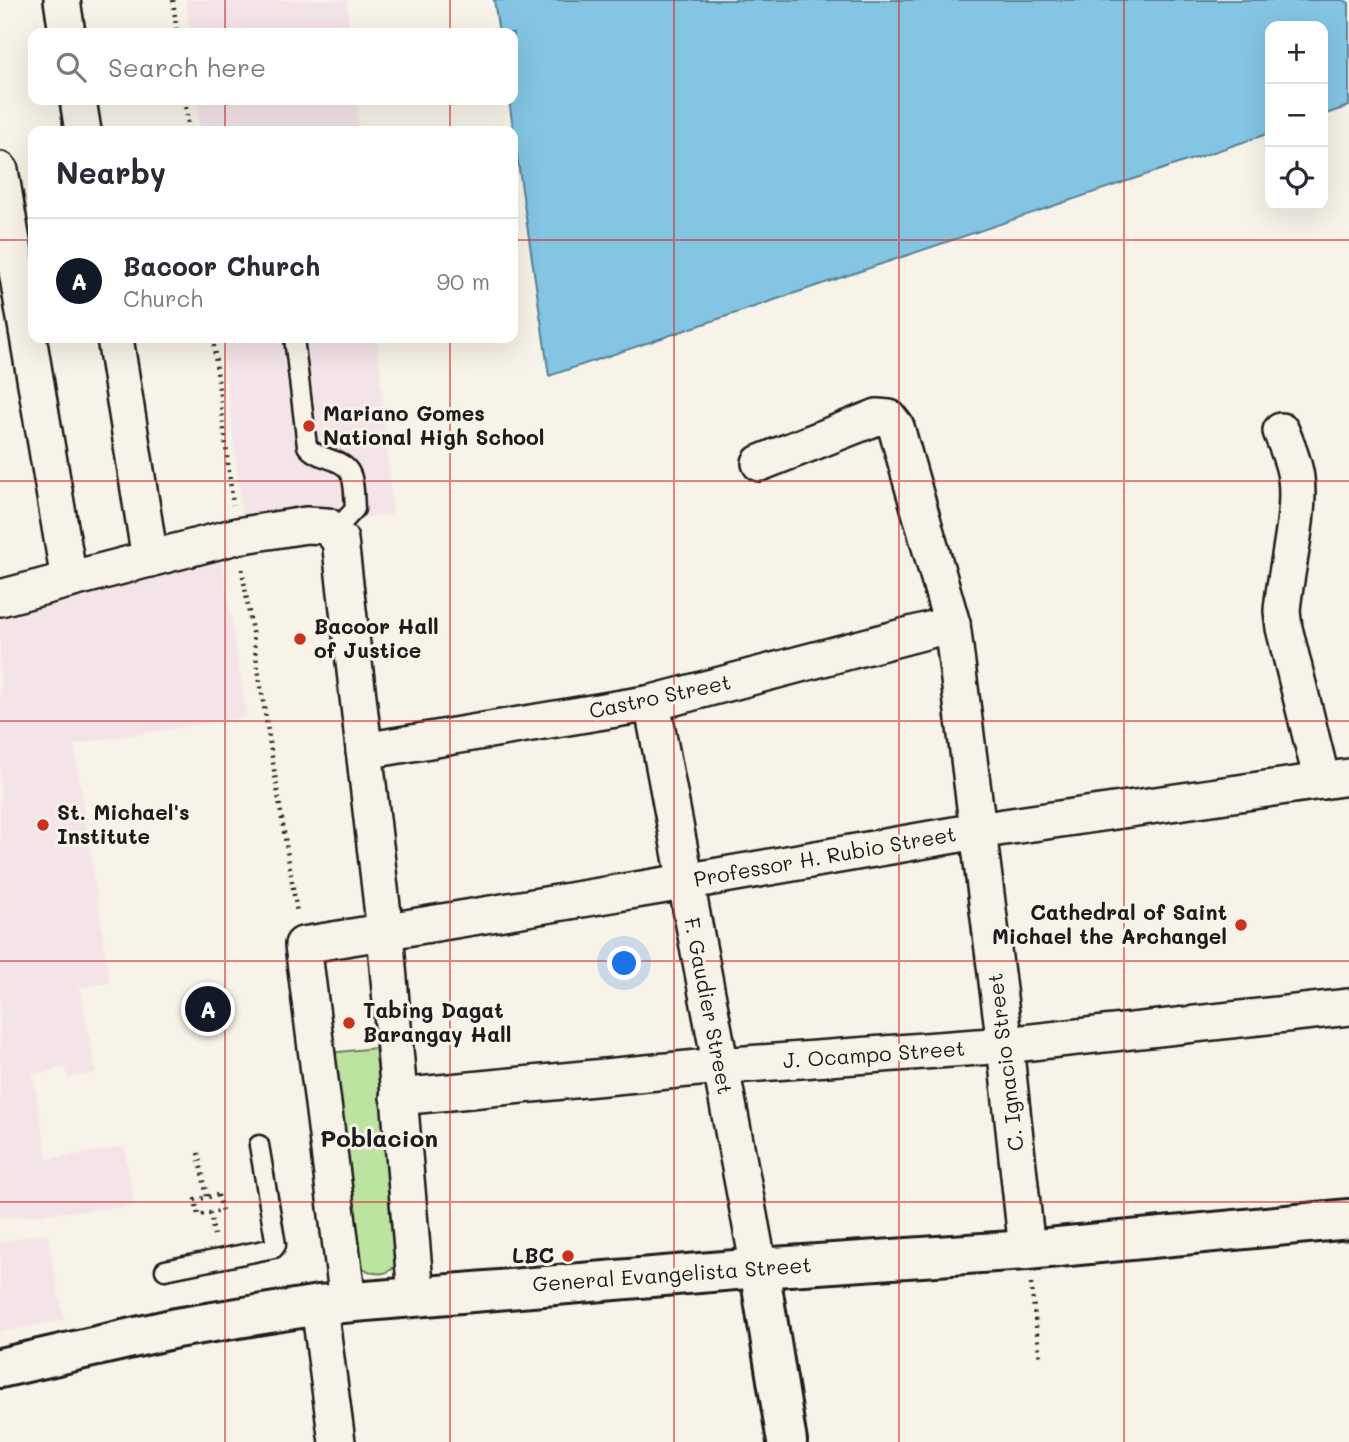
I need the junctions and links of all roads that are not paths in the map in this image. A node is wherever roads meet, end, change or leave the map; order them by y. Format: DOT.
graph roads {
  1 [pos="62,0"];
  2 [pos="66,28"];
  3 [pos="79,105"];
  4 [pos="82,126"];
  5 [pos="0,170"];
  6 [pos="28,336"];
  7 [pos="29,343"];
  8 [pos="117,343"];
  9 [pos="295,343"];
  10 [pos="1281,431"];
  11 [pos="760,463"];
  12 [pos="327,526"];
  13 [pos="150,559"];
  14 [pos="69,580"];
  15 [pos="0,598"];
  16 [pos="952,624"];
  17 [pos="652,703"];
  18 [pos="364,751"];
  19 [pos="1336,779"];
  20 [pos="977,831"];
  21 [pos="684,882"];
  22 [pos="385,932"];
  23 [pos="1349,1007"];
  24 [pos="1005,1045"];
  25 [pos="719,1066"];
  26 [pos="398,1097"];
  27 [pos="259,1145"];
  28 [pos="1349,1219"];
  29 [pos="1027,1250"];
  30 [pos="759,1268"];
  31 [pos="165,1270"];
  32 [pos="416,1295"];
  33 [pos="334,1303"];
  34 [pos="0,1368"];
  35 [pos="337,1442"];
  36 [pos="787,1442"];
  1 -- 2 [label="street"];
  3 -- 4 [label="street"];
  5 -- 6 [label="street"];
  7 -- 14 [label="street"];
  8 -- 13 [label="street"];
  9 -- 12 [label="lane"];
  10 -- 19 [label="street"];
  11 -- 16 [label="street, C. Ignacio Street"];
  12 -- 13 [label="street"];
  12 -- 18 [label="street"];
  13 -- 14 [label="street"];
  14 -- 15 [label="street"];
  16 -- 17 [label="street, Castro Street"];
  16 -- 20 [label="street, C. Ignacio Street"];
  17 -- 18 [label="street, Castro Street"];
  17 -- 21 [label="street, F. Gaudier Street"];
  18 -- 22 [label="street"];
  19 -- 20 [label="street, Professor H. Rubio Street"];
  20 -- 21 [label="street, Professor H. Rubio Street"];
  20 -- 24 [label="street, C. Ignacio Street"];
  21 -- 22 [label="street, Professor H. Rubio Street"];
  21 -- 25 [label="street, F. Gaudier Street"];
  22 -- 26 [label="street"];
  22 -- 33 [label="street, Professor H. Rubio Street"];
  23 -- 24 [label="street, J. Ocampo Street"];
  24 -- 25 [label="street, J. Ocampo Street"];
  24 -- 29 [label="street, C. Ignacio Street"];
  25 -- 26 [label="street, J. Ocampo Street"];
  25 -- 30 [label="street, F. Gaudier Street"];
  26 -- 32 [label="street"];
  27 -- 31 [label="lane"];
  28 -- 29 [label="main road, General Evangelista Street"];
  29 -- 30 [label="main road, General Evangelista Street"];
  30 -- 32 [label="main road, General Evangelista Street"];
  30 -- 36 [label="main road"];
  32 -- 33 [label="main road, General Evangelista Street"];
  33 -- 34 [label="main road, General Evangelista Street"];
  33 -- 35 [label="street"];
}
